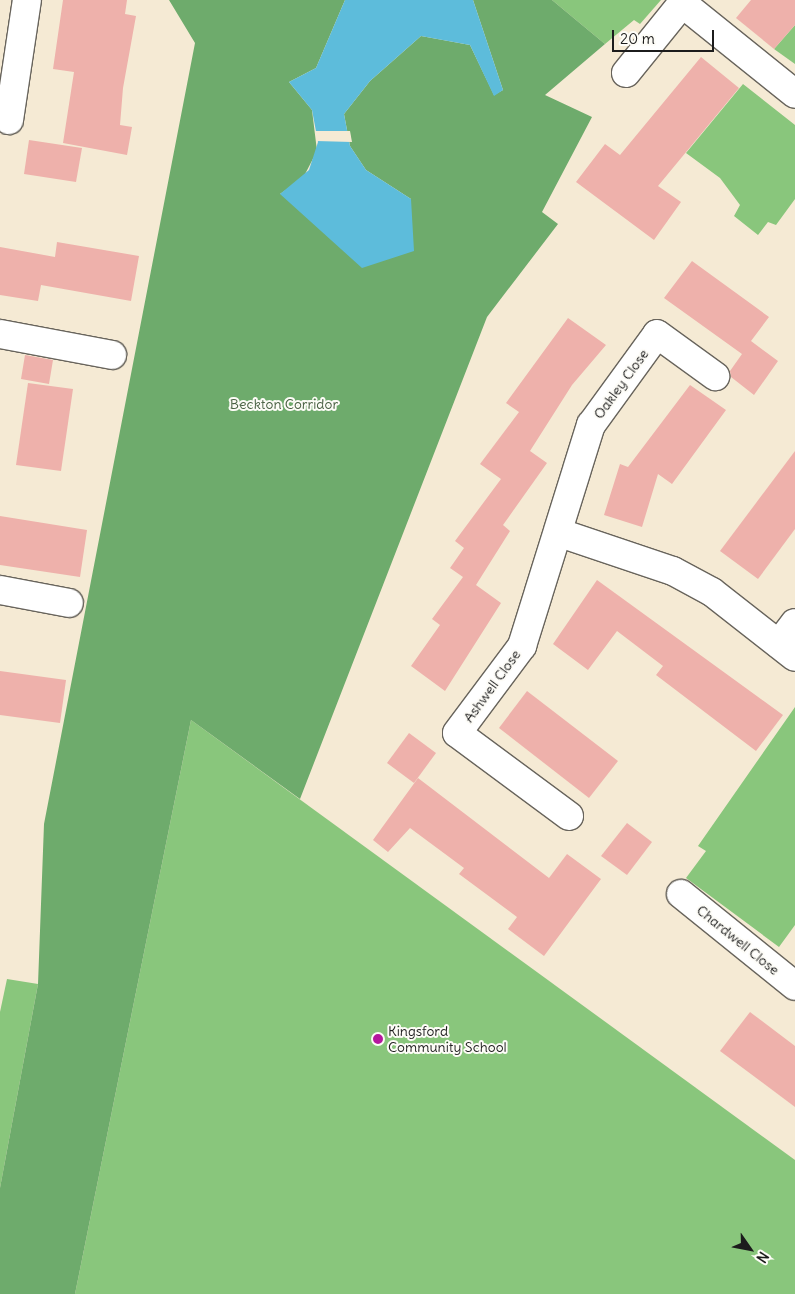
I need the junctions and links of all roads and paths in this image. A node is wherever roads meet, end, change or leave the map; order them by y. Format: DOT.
graph roads {
  1 [pos="27,0"];
  2 [pos="684,2"];
  3 [pos="10,40"];
  4 [pos="626,73"];
  5 [pos="795,94"];
  6 [pos="9,120"];
  7 [pos="0,334"];
  8 [pos="112,355"];
  9 [pos="716,376"];
  10 [pos="560,533"];
  11 [pos="0,590"];
  12 [pos="69,603"];
  13 [pos="790,642"];
  14 [pos="568,816"];
  15 [pos="681,894"];
  16 [pos="795,986"];
  1 -- 3 [label="street"];
  2 -- 4 [label="street"];
  2 -- 5 [label="street"];
  3 -- 6 [label="street"];
  7 -- 8 [label="street"];
  9 -- 10 [label="street, Oakley Close"];
  10 -- 13 [label="street"];
  10 -- 14 [label="street, Ashwell Close"];
  11 -- 12 [label="street"];
  15 -- 16 [label="street, Chardwell Close"];
}
